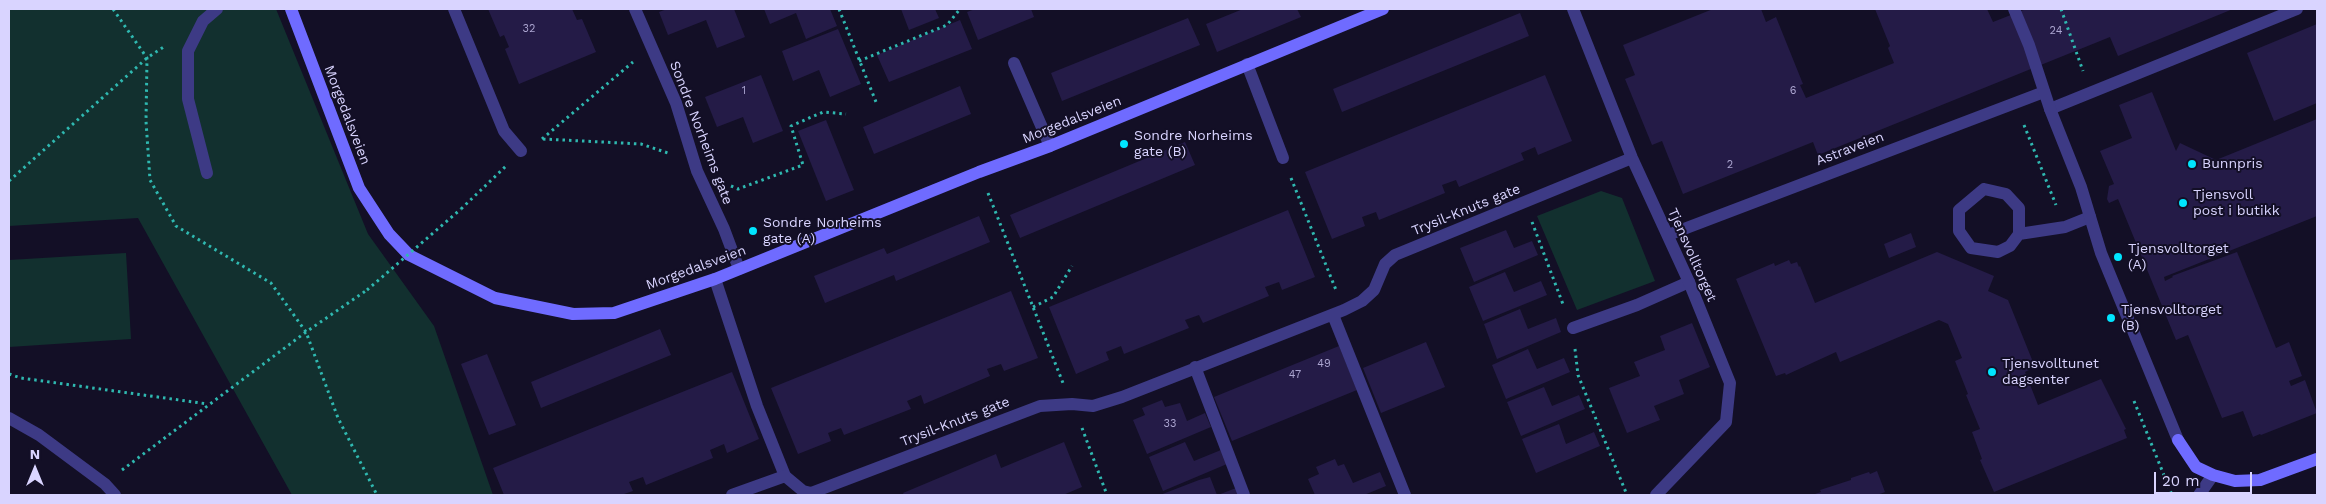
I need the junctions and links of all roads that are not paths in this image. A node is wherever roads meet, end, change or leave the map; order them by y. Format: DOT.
graph roads {
  1 [pos="217,9"];
  2 [pos="291,9"];
  3 [pos="454,9"];
  4 [pos="635,9"];
  5 [pos="1383,9"];
  6 [pos="1573,9"];
  7 [pos="2014,9"];
  8 [pos="2297,9"];
  9 [pos="1014,63"];
  10 [pos="1247,64"];
  11 [pos="2044,92"];
  12 [pos="2050,109"];
  13 [pos="1050,146"];
  14 [pos="521,151"];
  15 [pos="1283,158"];
  16 [pos="1632,158"];
  17 [pos="207,172"];
  18 [pos="2090,217"];
  19 [pos="2019,234"];
  20 [pos="1668,235"];
  21 [pos="739,269"];
  22 [pos="715,278"];
  23 [pos="1689,282"];
  24 [pos="1338,312"];
  25 [pos="1573,328"];
  26 [pos="1195,367"];
  27 [pos="9,418"];
  28 [pos="2317,459"];
  29 [pos="784,476"];
  30 [pos="2213,476"];
  31 [pos="115,495"];
  32 [pos="732,495"];
  33 [pos="1244,495"];
  34 [pos="1405,495"];
  35 [pos="1656,495"];
  36 [pos="2199,495"];
  1 -- 17 [label="street"];
  2 -- 22 [label="street, Morgedalsveien"];
  3 -- 14 [label="street"];
  4 -- 21 [label="street, Sondre Norheims gate"];
  5 -- 10 [label="street, Morgedalsveien"];
  6 -- 16 [label="street, Tjensvolltorget"];
  7 -- 11 [label="street"];
  8 -- 12 [label="street"];
  9 -- 13 [label="street"];
  10 -- 13 [label="street, Morgedalsveien"];
  10 -- 15 [label="street"];
  11 -- 12 [label="street"];
  11 -- 20 [label="street, Astraveien"];
  12 -- 18 [label="street"];
  13 -- 21 [label="street, Morgedalsveien"];
  16 -- 20 [label="street, Tjensvolltorget"];
  16 -- 24 [label="street, Trysil-Knuts gate"];
  18 -- 19 [label="street"];
  18 -- 30 [label="street"];
  19 -- 19 [label="street"];
  20 -- 23 [label="street, Tjensvolltorget"];
  21 -- 22 [label="street, Morgedalsveien"];
  22 -- 29 [label="street"];
  23 -- 25 [label="street"];
  23 -- 35 [label="street, Tjensvolltorget"];
  24 -- 26 [label="street, Trysil-Knuts gate"];
  24 -- 34 [label="street"];
  26 -- 29 [label="street, Trysil-Knuts gate"];
  26 -- 33 [label="street"];
  27 -- 31 [label="street"];
  28 -- 30 [label="street"];
  29 -- 32 [label="street"];
  30 -- 36 [label="street"];
}
